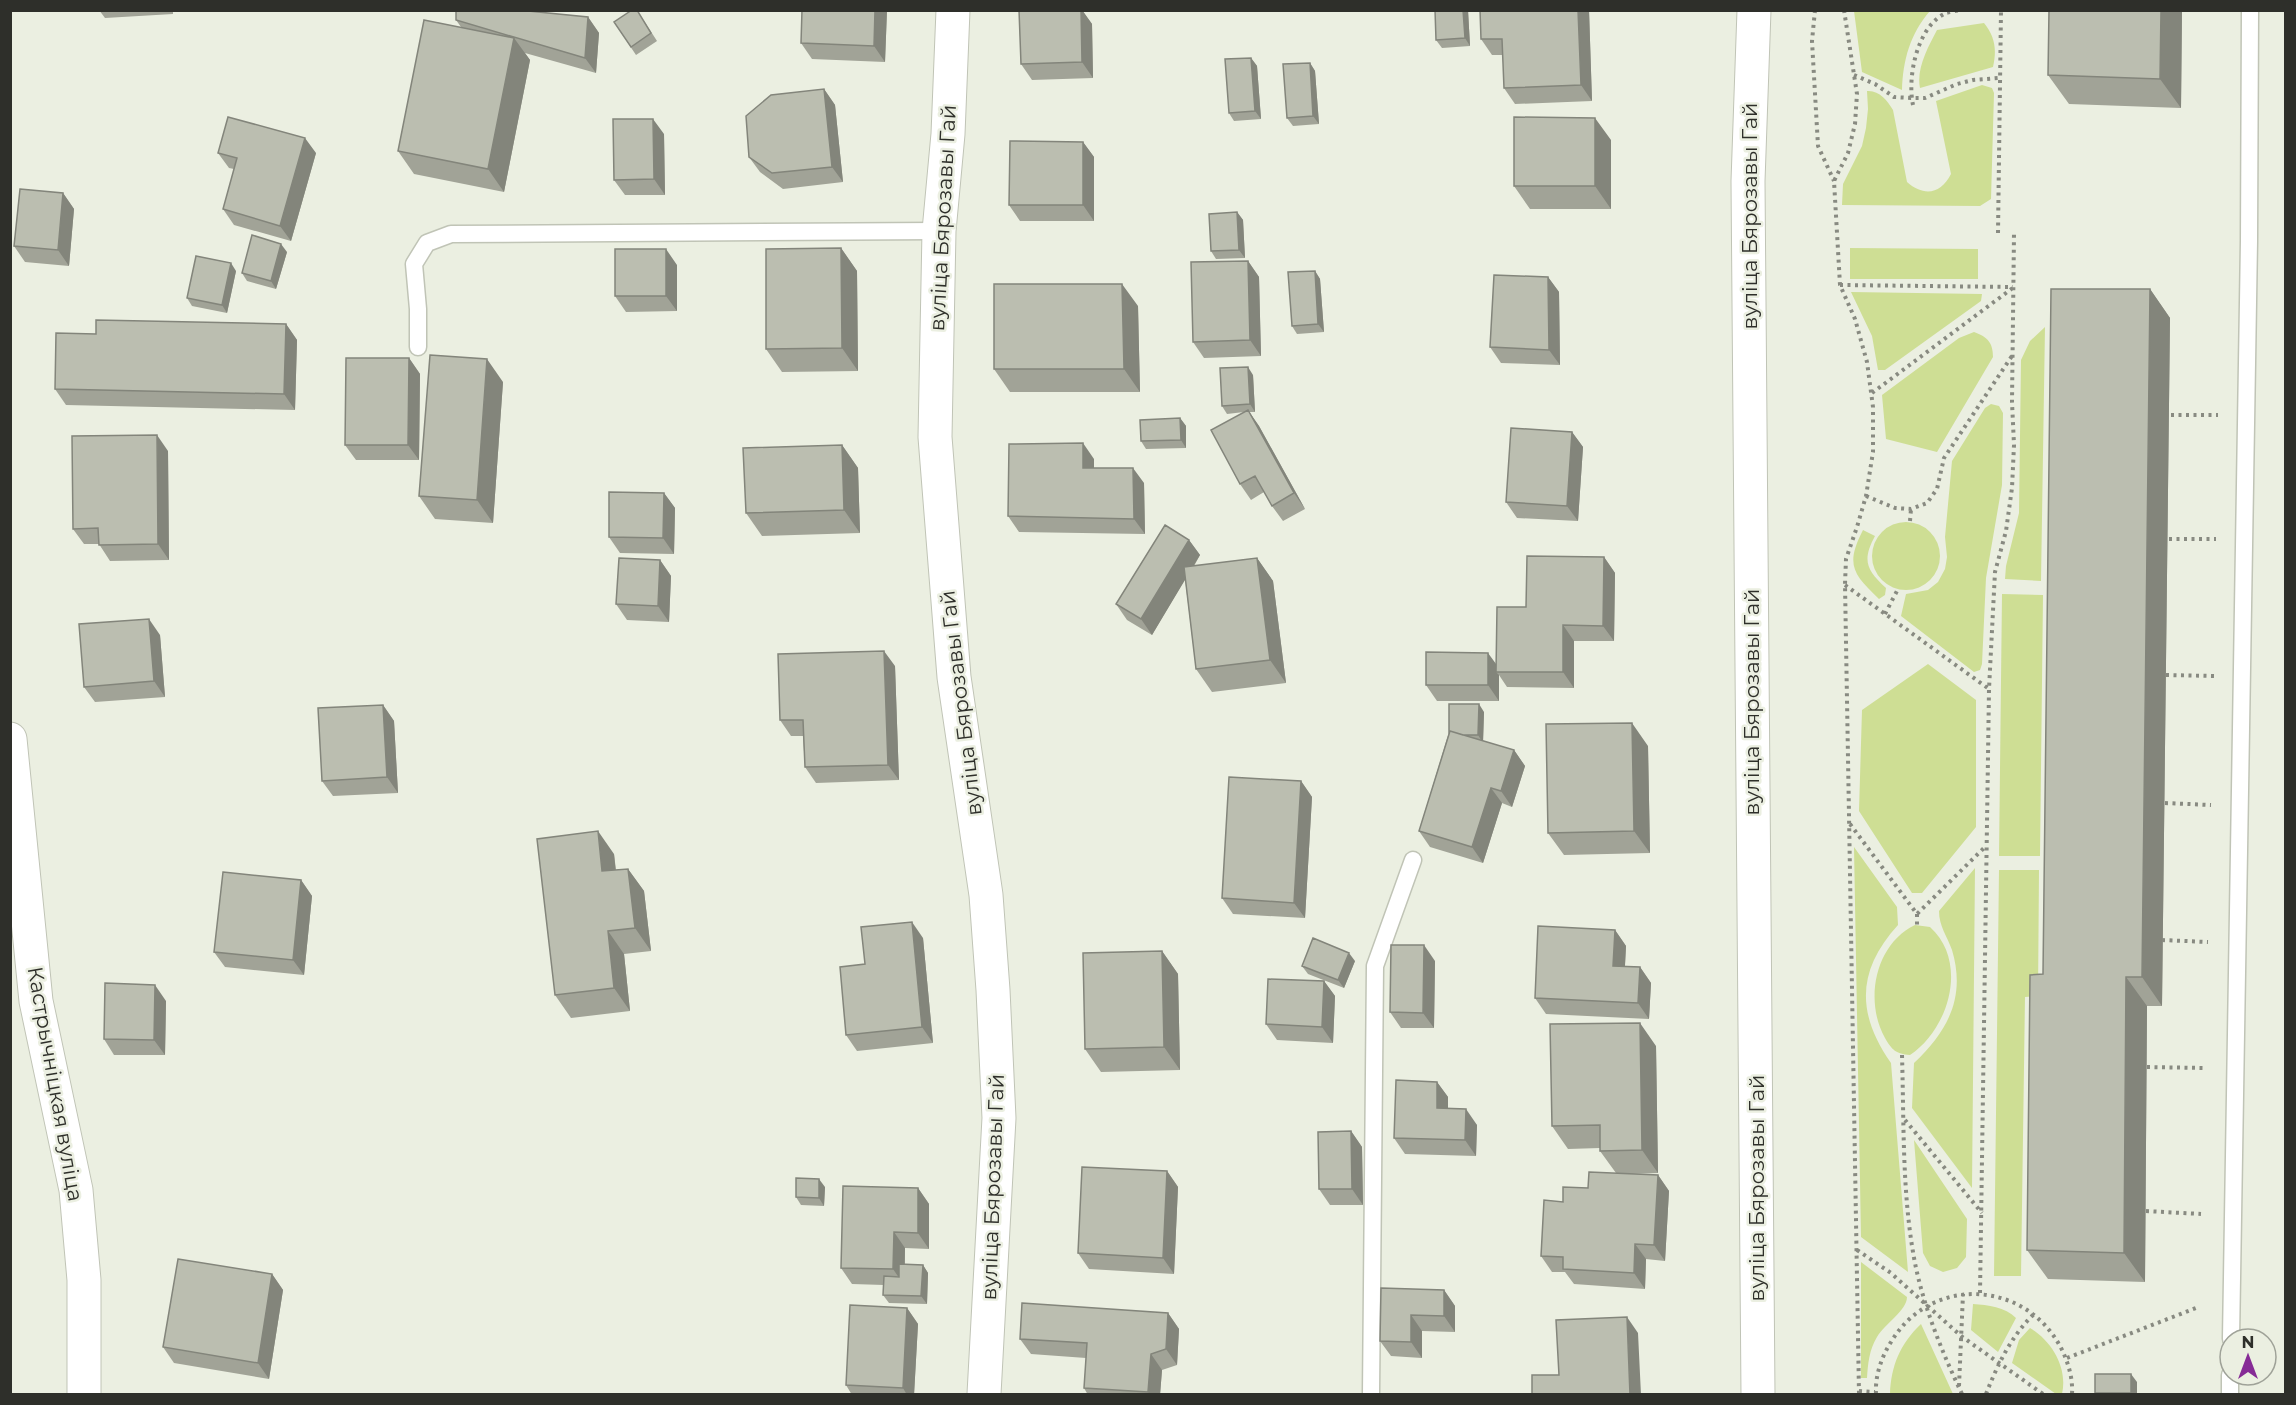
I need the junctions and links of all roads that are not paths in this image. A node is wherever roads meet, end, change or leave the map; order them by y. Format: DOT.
graph roads {
  1 [pos="953,10"];
  2 [pos="1754,10"];
  3 [pos="2250,10"];
  4 [pos="939,231"];
  5 [pos="418,347"];
  6 [pos="10,739"];
  7 [pos="1413,860"];
  8 [pos="2230,1327"];
  9 [pos="84,1395"];
  10 [pos="984,1395"];
  11 [pos="1371,1395"];
  12 [pos="1758,1395"];
  1 -- 4 [label="street, вуліца Бярозавы Гай"];
  2 -- 12 [label="street, вуліца Бярозавы Гай"];
  3 -- 8 [label="lane"];
  4 -- 5 [label="lane"];
  4 -- 10 [label="street, вуліца Бярозавы Гай"];
  6 -- 9 [label="street, Кастрычніцкая вуліца"];
  7 -- 11 [label="lane"];
}
